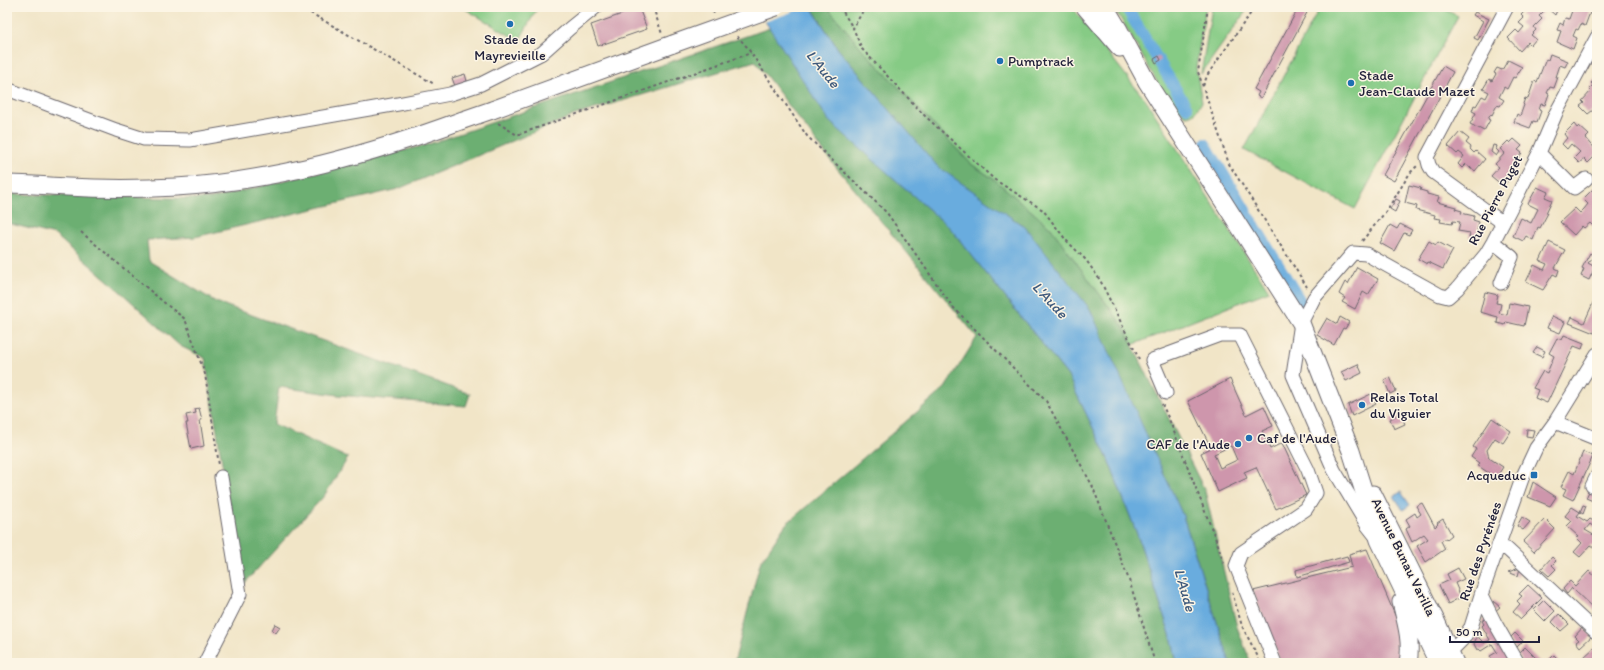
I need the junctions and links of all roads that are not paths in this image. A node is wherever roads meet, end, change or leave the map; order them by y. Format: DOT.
graph roads {
  1 [pos="596,7"];
  2 [pos="776,7"];
  3 [pos="1085,7"];
  4 [pos="1105,7"];
  5 [pos="1507,7"];
  6 [pos="1597,37"];
  7 [pos="1147,82"];
  8 [pos="7,89"];
  9 [pos="1539,153"];
  10 [pos="1586,179"];
  11 [pos="7,180"];
  12 [pos="7,184"];
  13 [pos="25,184"];
  14 [pos="1503,223"];
  15 [pos="1493,242"];
  16 [pos="1501,283"];
  17 [pos="1301,323"];
  18 [pos="1597,354"];
  19 [pos="1163,398"];
  20 [pos="1555,422"];
  21 [pos="1597,439"];
  22 [pos="1351,451"];
  23 [pos="221,477"];
  24 [pos="1379,540"];
  25 [pos="1498,546"];
  26 [pos="1394,572"];
  27 [pos="1481,595"];
  28 [pos="1597,632"];
  29 [pos="1444,661"];
  30 [pos="205,663"];
  31 [pos="1275,663"];
  32 [pos="1408,663"];
  33 [pos="1518,663"];
  1 -- 8 [label="street"];
  2 -- 13 [label="main road, bridge"];
  3 -- 7 [label="main road"];
  4 -- 7 [label="main road"];
  5 -- 14 [label="street"];
  6 -- 9 [label="street, Rue Pierre Puget"];
  7 -- 17 [label="main road, Avenue Bunau Varilla"];
  9 -- 10 [label="street, Rue Pierre Puget"];
  9 -- 14 [label="street, Rue Pierre Puget"];
  11 -- 13 [label="main road"];
  12 -- 13 [label="main road"];
  14 -- 15 [label="street, Rue Pierre Puget"];
  15 -- 16 [label="street"];
  15 -- 17 [label="street, Rue Pierre Puget"];
  17 -- 22 [label="main road, Avenue Bunau Varilla"];
  17 -- 24 [label="street"];
  18 -- 20 [label="street, Rue des Pyrénées"];
  19 -- 31 [label="street"];
  20 -- 21 [label="street"];
  20 -- 25 [label="street, Rue des Pyrénées"];
  22 -- 24 [label="main road, Avenue Bunau Varilla"];
  22 -- 29 [label="main road, Avenue Bunau Varilla"];
  23 -- 30 [label="street"];
  24 -- 26 [label="main road, Avenue Bunau Varilla"];
  25 -- 27 [label="street, Rue des Pyrénées"];
  25 -- 28 [label="street"];
  26 -- 29 [label="main road, Avenue Bunau Varilla"];
  26 -- 32 [label="main road"];
  27 -- 29 [label="street, Rue des Pyrénées"];
  27 -- 33 [label="street"];
}
